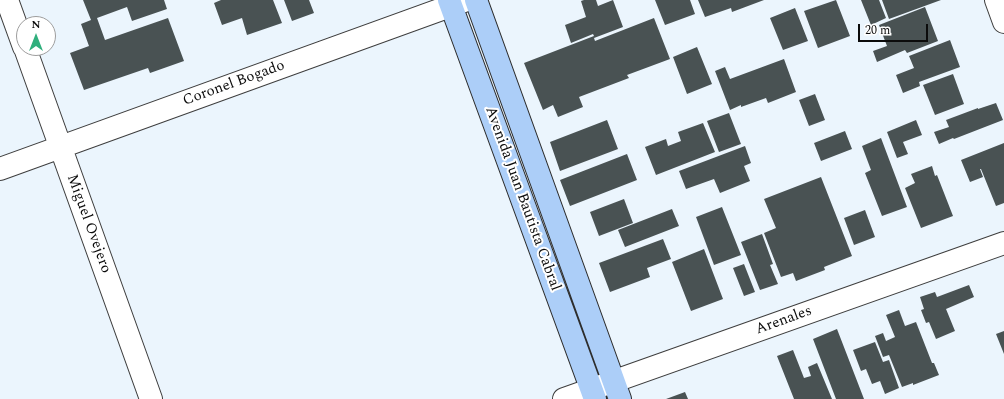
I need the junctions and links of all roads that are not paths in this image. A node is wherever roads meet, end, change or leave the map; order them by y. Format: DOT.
graph roads {
  1 [pos="7,0"];
  2 [pos="476,0"];
  3 [pos="996,0"];
  4 [pos="456,2"];
  5 [pos="1004,22"];
  6 [pos="16,25"];
  7 [pos="27,56"];
  8 [pos="60,147"];
  9 [pos="0,169"];
  10 [pos="1004,243"];
  11 [pos="617,390"];
  12 [pos="593,394"];
  13 [pos="151,399"];
  14 [pos="564,399"];
  1 -- 6 [label="street, Miguel Ovejero"];
  2 -- 11 [label="main road, Avenida Juan Bautista Cabral"];
  3 -- 5 [label="street"];
  4 -- 8 [label="street, Coronel Bogado"];
  4 -- 12 [label="main road, Avenida Juan Bautista Cabral"];
  7 -- 8 [label="street, Miguel Ovejero"];
  8 -- 9 [label="street, Coronel Bogado"];
  8 -- 13 [label="street, Miguel Ovejero"];
  10 -- 11 [label="street, Arenales"];
  11 -- 12 [label="street, Arenales"];
  12 -- 14 [label="street, Arenales"];
}
